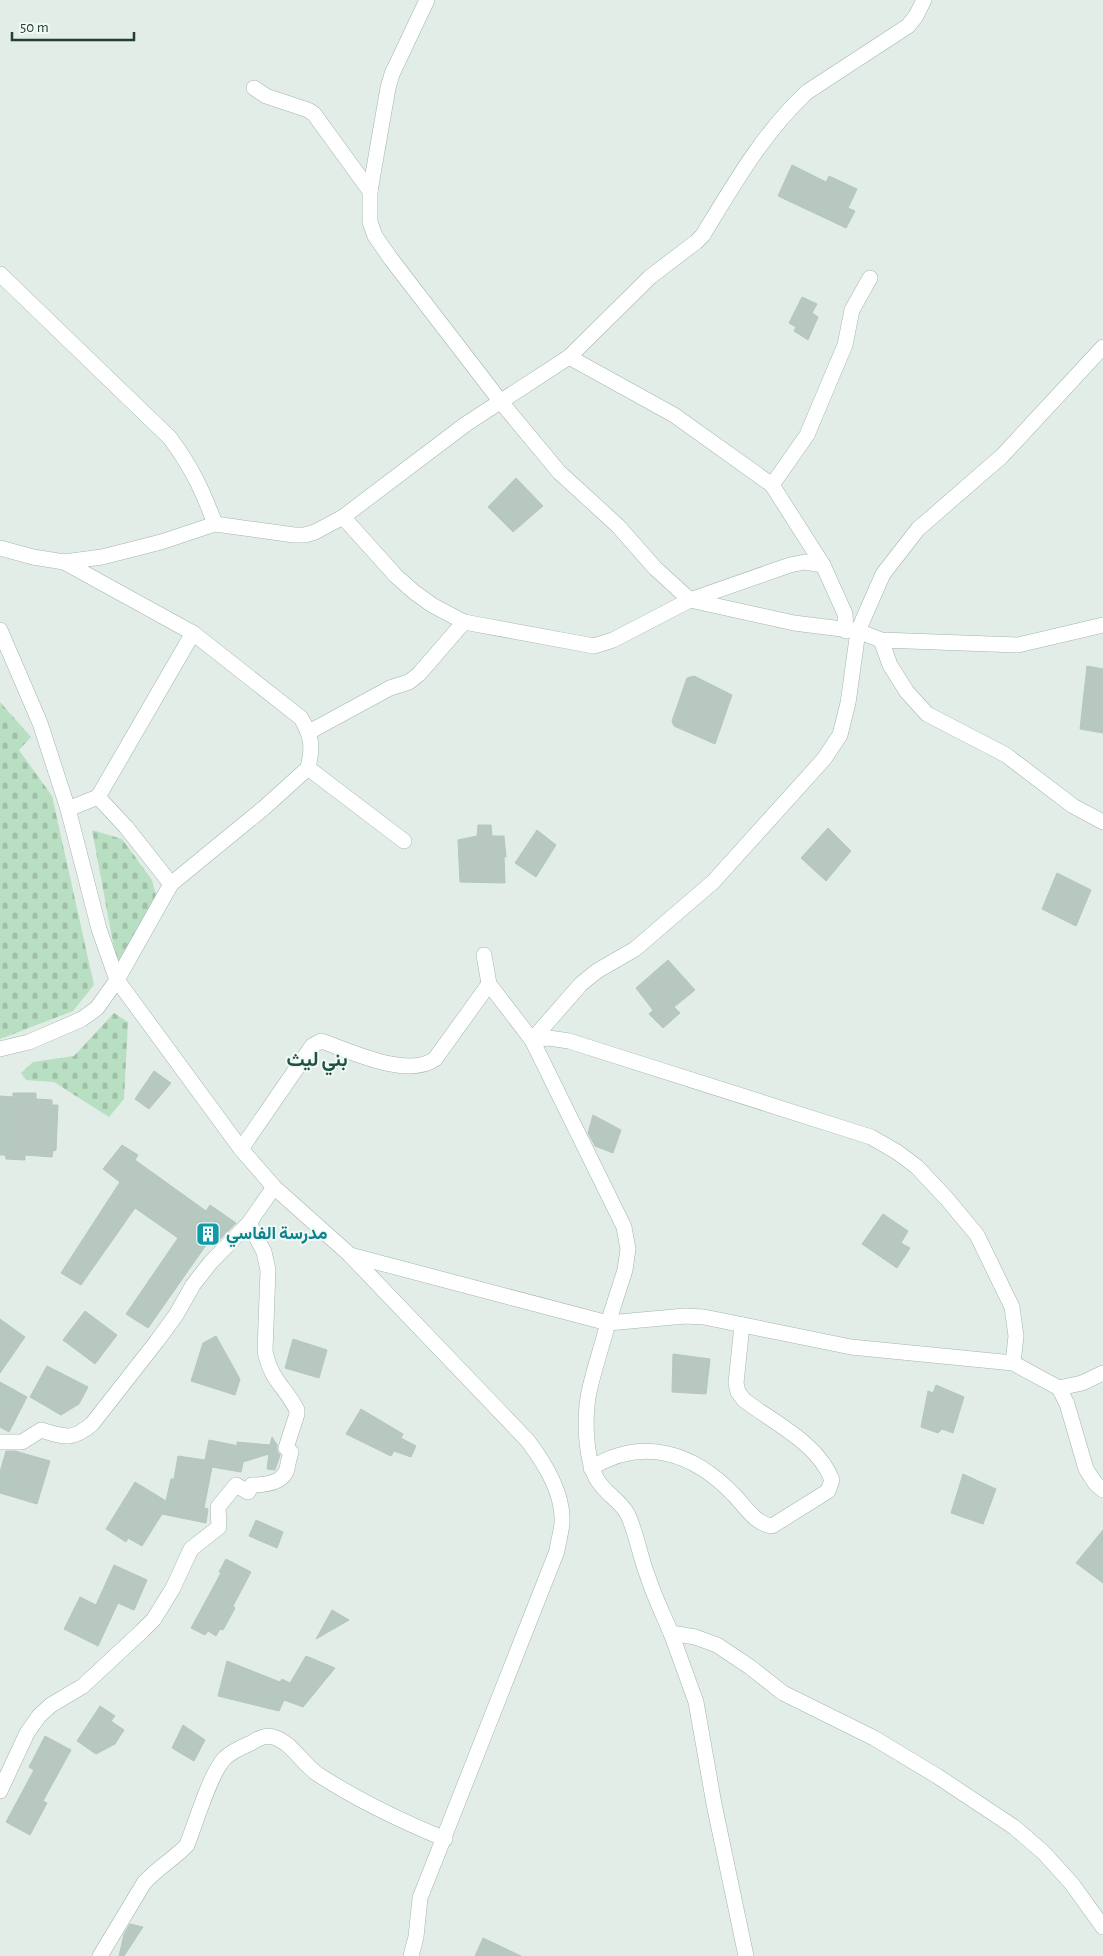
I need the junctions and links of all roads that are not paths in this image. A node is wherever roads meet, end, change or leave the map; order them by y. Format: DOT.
graph roads {
  1 [pos="427,0"];
  2 [pos="924,0"];
  3 [pos="254,88"];
  4 [pos="370,191"];
  5 [pos="0,274"];
  6 [pos="870,278"];
  7 [pos="1103,347"];
  8 [pos="569,357"];
  9 [pos="501,402"];
  10 [pos="772,485"];
  11 [pos="343,517"];
  12 [pos="216,524"];
  13 [pos="0,548"];
  14 [pos="64,562"];
  15 [pos="823,565"];
  16 [pos="690,600"];
  17 [pos="464,622"];
  18 [pos="1103,625"];
  19 [pos="0,630"];
  20 [pos="852,631"];
  21 [pos="193,633"];
  22 [pos="881,640"];
  23 [pos="309,732"];
  24 [pos="308,768"];
  25 [pos="98,797"];
  26 [pos="68,808"];
  27 [pos="1103,822"];
  28 [pos="404,841"];
  29 [pos="171,884"];
  30 [pos="484,955"];
  31 [pos="117,980"];
  32 [pos="489,984"];
  33 [pos="532,1040"];
  34 [pos="0,1049"];
  35 [pos="241,1150"];
  36 [pos="274,1187"];
  37 [pos="249,1223"];
  38 [pos="349,1254"];
  39 [pos="608,1323"];
  40 [pos="742,1325"];
  41 [pos="1013,1363"];
  42 [pos="1103,1373"];
  43 [pos="1059,1388"];
  44 [pos="0,1442"];
  45 [pos="592,1468"];
  46 [pos="1103,1490"];
  47 [pos="671,1633"];
  48 [pos="0,1791"];
  49 [pos="445,1839"];
  50 [pos="1103,1927"];
  51 [pos="100,1956"];
  52 [pos="411,1956"];
  53 [pos="746,1956"];
  1 -- 4 [label="street"];
  2 -- 8 [label="street"];
  3 -- 4 [label="street"];
  4 -- 9 [label="street"];
  5 -- 12 [label="street"];
  6 -- 10 [label="street"];
  7 -- 20 [label="street"];
  8 -- 9 [label="street"];
  8 -- 10 [label="street"];
  9 -- 11 [label="street"];
  9 -- 16 [label="street"];
  10 -- 15 [label="street"];
  11 -- 12 [label="street"];
  11 -- 17 [label="street"];
  12 -- 14 [label="street"];
  13 -- 14 [label="street"];
  14 -- 21 [label="street"];
  15 -- 16 [label="street"];
  15 -- 20 [label="street"];
  16 -- 17 [label="street"];
  16 -- 20 [label="street"];
  17 -- 23 [label="street"];
  18 -- 22 [label="street"];
  19 -- 26 [label="street"];
  20 -- 22 [label="street"];
  20 -- 33 [label="street"];
  21 -- 23 [label="street"];
  21 -- 25 [label="street"];
  22 -- 27 [label="street"];
  23 -- 24 [label="street"];
  24 -- 28 [label="street"];
  24 -- 29 [label="street"];
  25 -- 26 [label="street"];
  25 -- 29 [label="street"];
  26 -- 31 [label="street"];
  29 -- 31 [label="street"];
  30 -- 32 [label="street"];
  31 -- 34 [label="street"];
  31 -- 35 [label="street"];
  32 -- 33 [label="street"];
  32 -- 35 [label="street"];
  33 -- 39 [label="street"];
  33 -- 41 [label="street"];
  35 -- 36 [label="street"];
  36 -- 37 [label="street"];
  36 -- 38 [label="street"];
  37 -- 44 [label="street"];
  37 -- 48 [label="street"];
  38 -- 39 [label="street"];
  38 -- 49 [label="street"];
  39 -- 40 [label="street"];
  39 -- 45 [label="street"];
  40 -- 41 [label="street"];
  40 -- 45 [label="street"];
  41 -- 43 [label="street"];
  42 -- 43 [label="street"];
  43 -- 46 [label="street"];
  45 -- 47 [label="street"];
  47 -- 50 [label="street"];
  47 -- 53 [label="street"];
  49 -- 51 [label="street"];
  49 -- 52 [label="street"];
}
